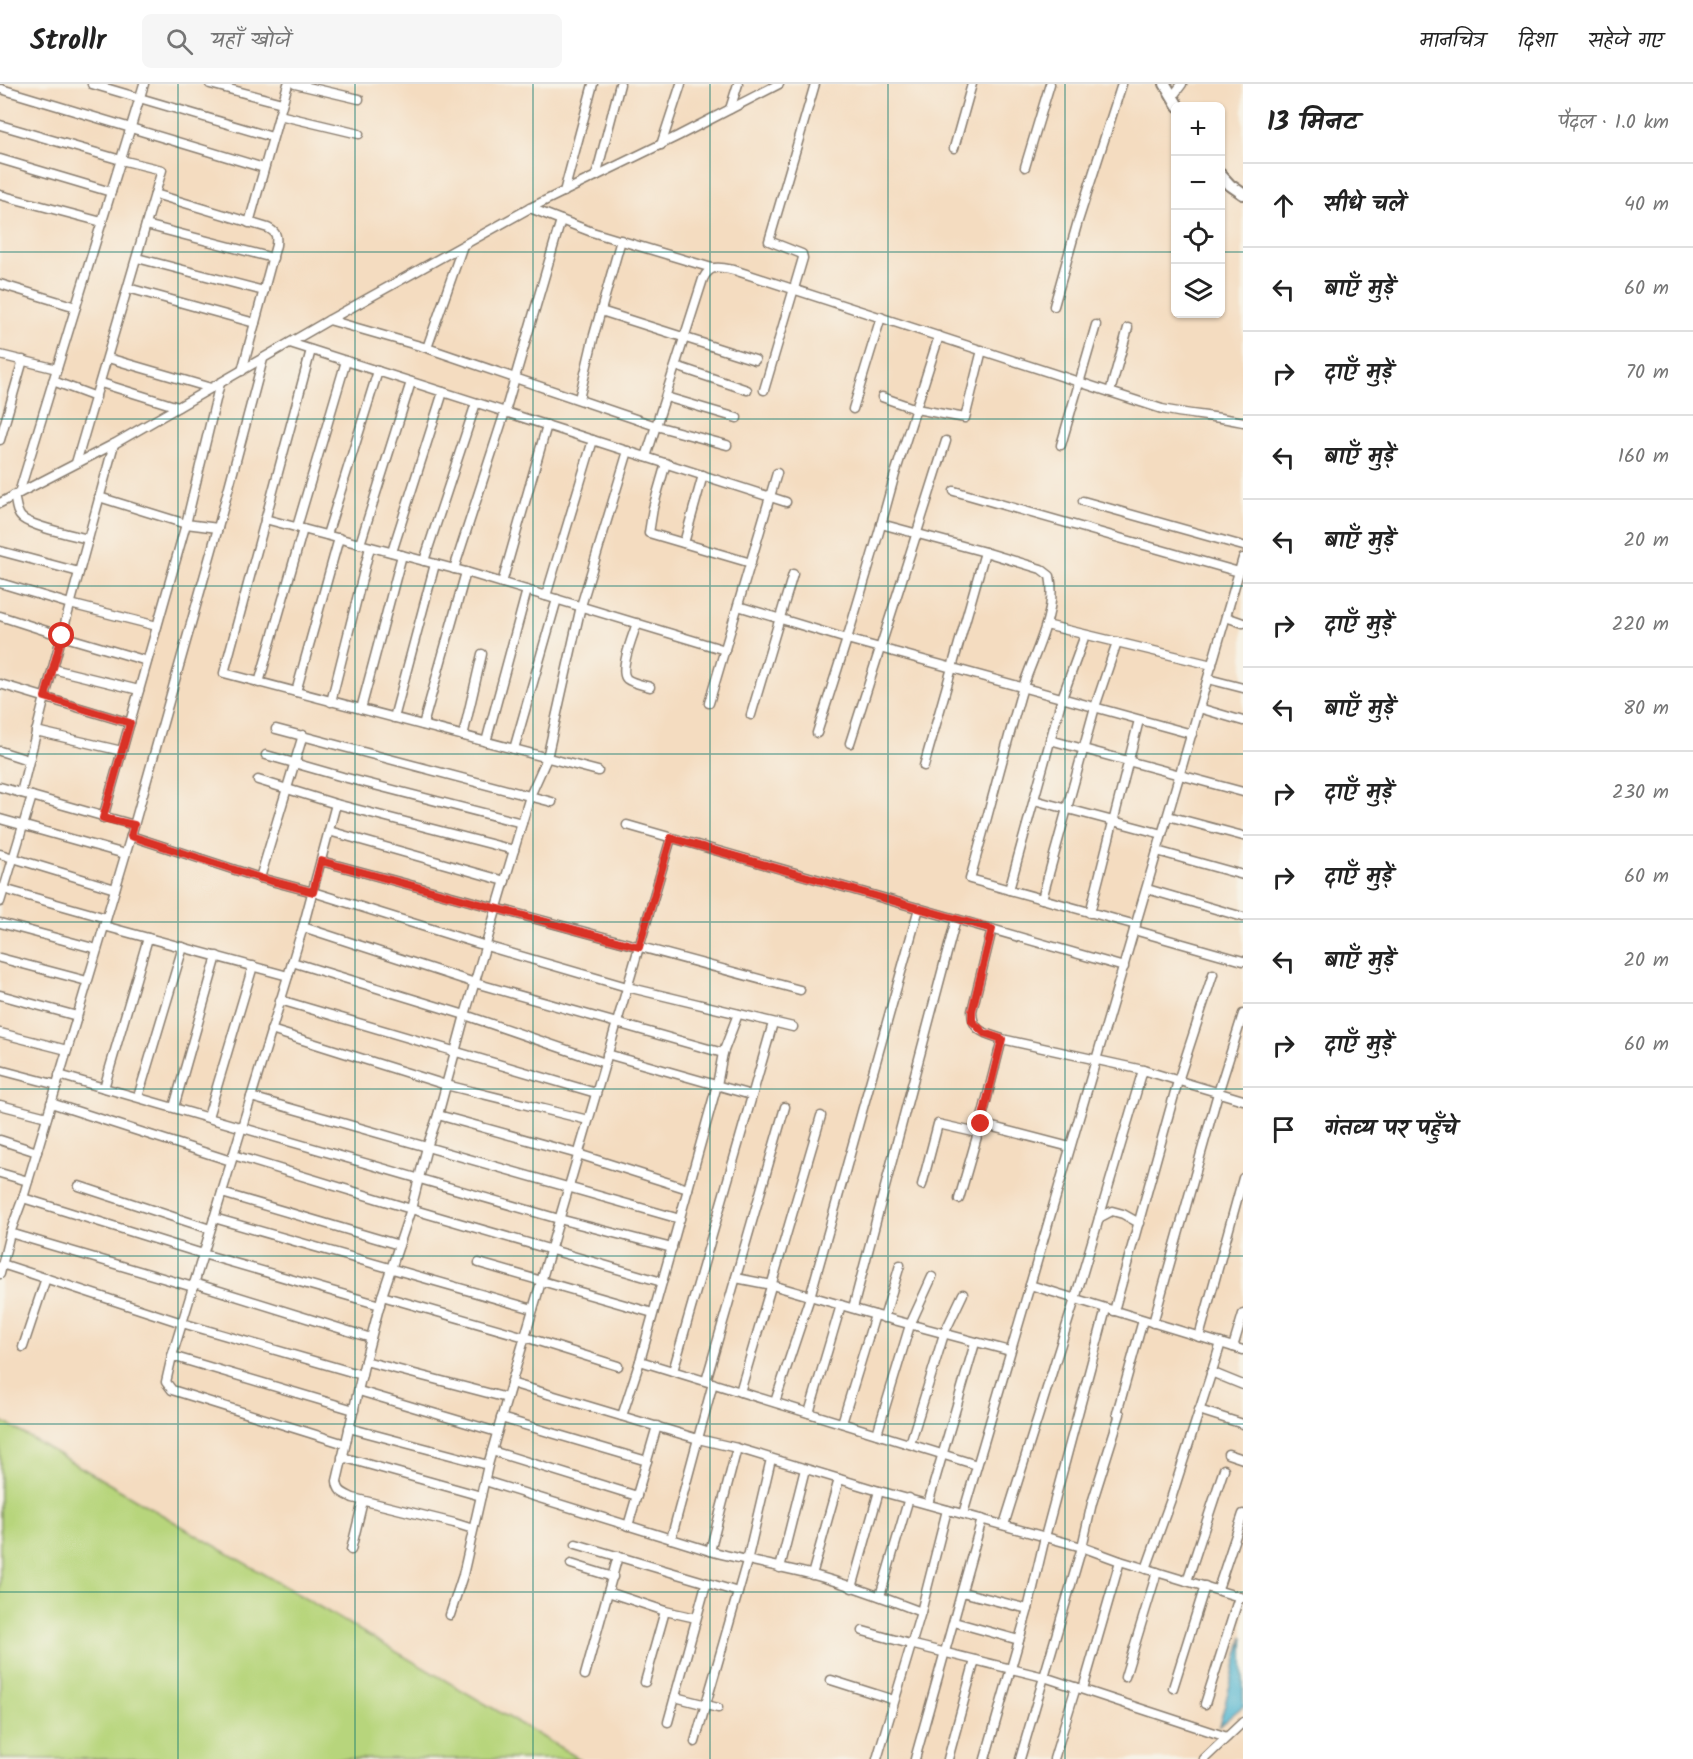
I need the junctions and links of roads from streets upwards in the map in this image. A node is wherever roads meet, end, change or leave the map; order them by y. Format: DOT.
graph roads {
  1 [pos="2,84"];
  2 [pos="92,84"];
  3 [pos="144,84"];
  4 [pos="210,84"];
  5 [pos="288,84"];
  6 [pos="295,84"];
  7 [pos="593,84"];
  8 [pos="620,84"];
  9 [pos="681,84"];
  10 [pos="738,84"];
  11 [pos="815,84"];
  12 [pos="972,84"];
  13 [pos="1050,84"];
  14 [pos="1122,84"];
  15 [pos="1166,84"];
  16 [pos="1182,84"];
  17 [pos="775,85"];
  18 [pos="0,90"];
  19 [pos="140,97"];
  20 [pos="359,99"];
  21 [pos="1175,101"];
  22 [pos="282,103"];
  23 [pos="730,109"];
  24 [pos="279,115"];
  25 [pos="0,125"];
  26 [pos="131,128"];
  27 [pos="359,134"];
  28 [pos="272,137"];
  29 [pos="661,145"];
  30 [pos="954,148"];
  31 [pos="0,159"];
  32 [pos="121,160"];
  33 [pos="1025,167"];
  34 [pos="264,168"];
  35 [pos="596,176"];
  36 [pos="1225,179"];
  37 [pos="111,192"];
  38 [pos="564,192"];
  39 [pos="155,194"];
  40 [pos="1243,194"];
  41 [pos="0,195"];
  42 [pos="530,208"];
  43 [pos="561,220"];
  44 [pos="102,222"];
  45 [pos="249,223"];
  46 [pos="146,225"];
  47 [pos="621,240"];
  48 [pos="462,248"];
  49 [pos="137,258"];
  50 [pos="273,258"];
  51 [pos="711,268"];
  52 [pos="0,284"];
  53 [pos="128,288"];
  54 [pos="794,290"];
  55 [pos="264,291"];
  56 [pos="1053,306"];
  57 [pos="76,307"];
  58 [pos="601,311"];
  59 [pos="880,317"];
  60 [pos="329,320"];
  61 [pos="255,323"];
  62 [pos="1096,325"];
  63 [pos="1128,328"];
  64 [pos="939,336"];
  65 [pos="685,338"];
  66 [pos="290,343"];
  67 [pos="427,348"];
  68 [pos="311,350"];
  69 [pos="982,350"];
  70 [pos="0,355"];
  71 [pos="108,358"];
  72 [pos="262,359"];
  73 [pos="23,360"];
  74 [pos="755,360"];
  75 [pos="346,361"];
  76 [pos="676,366"];
  77 [pos="57,369"];
  78 [pos="242,371"];
  79 [pos="378,371"];
  80 [pos="514,377"];
  81 [pos="53,381"];
  82 [pos="411,382"];
  83 [pos="1079,382"];
  84 [pos="101,383"];
  85 [pos="220,383"];
  86 [pos="211,388"];
  87 [pos="747,390"];
  88 [pos="764,390"];
  89 [pos="442,392"];
  90 [pos="1110,393"];
  91 [pos="96,397"];
  92 [pos="666,397"];
  93 [pos="882,397"];
  94 [pos="579,399"];
  95 [pos="476,403"];
  96 [pos="178,407"];
  97 [pos="854,409"];
  98 [pos="916,409"];
  99 [pos="505,412"];
  100 [pos="737,418"];
  101 [pos="1243,422"];
  102 [pos="547,425"];
  103 [pos="656,426"];
  104 [pos="0,440"];
  105 [pos="593,440"];
  106 [pos="946,441"];
  107 [pos="114,444"];
  108 [pos="727,445"];
  109 [pos="1061,445"];
  110 [pos="628,451"];
  111 [pos="646,457"];
  112 [pos="76,463"];
  113 [pos="666,463"];
  114 [pos="777,473"];
  115 [pos="703,476"];
  116 [pos="954,491"];
  117 [pos="16,494"];
  118 [pos="99,497"];
  119 [pos="771,497"];
  120 [pos="1083,501"];
  121 [pos="786,502"];
  122 [pos="0,503"];
  123 [pos="265,519"];
  124 [pos="186,524"];
  125 [pos="881,524"];
  126 [pos="218,528"];
  127 [pos="300,528"];
  128 [pos="917,533"];
  129 [pos="327,535"];
  130 [pos="339,538"];
  131 [pos="88,539"];
  132 [pos="684,543"];
  133 [pos="360,544"];
  134 [pos="1243,546"];
  135 [pos="370,547"];
  136 [pos="0,551"];
  137 [pos="392,552"];
  138 [pos="985,552"];
  139 [pos="402,555"];
  140 [pos="1243,558"];
  141 [pos="424,561"];
  142 [pos="751,563"];
  143 [pos="435,564"];
  144 [pos="454,569"];
  145 [pos="79,572"];
  146 [pos="466,572"];
  147 [pos="1239,572"];
  148 [pos="793,574"];
  149 [pos="502,583"];
  150 [pos="0,584"];
  151 [pos="527,590"];
  152 [pos="546,596"];
  153 [pos="557,599"];
  154 [pos="70,604"];
  155 [pos="581,606"];
  156 [pos="738,606"];
  157 [pos="0,616"];
  158 [pos="1226,617"];
  159 [pos="780,618"];
  160 [pos="1243,622"];
  161 [pos="637,623"];
  162 [pos="1046,625"];
  163 [pos="157,626"];
  164 [pos="1085,634"];
  165 [pos="62,636"];
  166 [pos="847,639"];
  167 [pos="1117,642"];
  168 [pos="882,648"];
  169 [pos="725,650"];
  170 [pos="482,654"];
  171 [pos="147,661"];
  172 [pos="1212,665"];
  173 [pos="952,668"];
  174 [pos="53,669"];
  175 [pos="1208,679"];
  176 [pos="259,683"];
  177 [pos="0,684"];
  178 [pos="650,687"];
  179 [pos="1023,687"];
  180 [pos="1243,688"];
  181 [pos="139,690"];
  182 [pos="296,692"];
  183 [pos="45,697"];
  184 [pos="1062,698"];
  185 [pos="331,702"];
  186 [pos="709,703"];
  187 [pos="1095,707"];
  188 [pos="1199,708"];
  189 [pos="362,710"];
  190 [pos="751,715"];
  191 [pos="394,718"];
  192 [pos="1139,720"];
  193 [pos="1243,721"];
  194 [pos="130,723"];
  195 [pos="423,726"];
  196 [pos="276,729"];
  197 [pos="36,731"];
  198 [pos="817,733"];
  199 [pos="1192,734"];
  200 [pos="303,735"];
  201 [pos="463,736"];
  202 [pos="1050,740"];
  203 [pos="486,742"];
  204 [pos="850,743"];
  205 [pos="514,749"];
  206 [pos="1084,749"];
  207 [pos="0,751"];
  208 [pos="122,751"];
  209 [pos="267,755"];
  210 [pos="547,758"];
  211 [pos="28,760"];
  212 [pos="1129,761"];
  213 [pos="295,763"];
  214 [pos="924,766"];
  215 [pos="598,771"];
  216 [pos="1180,774"];
  217 [pos="258,780"];
  218 [pos="0,787"];
  219 [pos="287,789"];
  220 [pos="1243,792"];
  221 [pos="21,793"];
  222 [pos="32,796"];
  223 [pos="530,796"];
  224 [pos="1034,800"];
  225 [pos="552,802"];
  226 [pos="336,804"];
  227 [pos="1067,809"];
  228 [pos="1168,816"];
  229 [pos="103,818"];
  230 [pos="0,819"];
  231 [pos="1113,821"];
  232 [pos="522,823"];
  233 [pos="24,825"];
  234 [pos="134,825"];
  235 [pos="627,825"];
  236 [pos="329,831"];
  237 [pos="1162,834"];
  238 [pos="131,836"];
  239 [pos="1243,836"];
  240 [pos="671,838"];
  241 [pos="514,850"];
  242 [pos="1158,851"];
  243 [pos="0,854"];
  244 [pos="125,855"];
  245 [pos="15,858"];
  246 [pos="321,861"];
  247 [pos="1243,875"];
  248 [pos="260,878"];
  249 [pos="505,881"];
  250 [pos="2,889"];
  251 [pos="115,889"];
  252 [pos="1147,889"];
  253 [pos="1009,890"];
  254 [pos="313,892"];
  255 [pos="1042,899"];
  256 [pos="0,902"];
  257 [pos="919,908"];
  258 [pos="497,909"];
  259 [pos="1090,913"];
  260 [pos="1243,917"];
  261 [pos="956,919"];
  262 [pos="105,922"];
  263 [pos="0,923"];
  264 [pos="303,927"];
  265 [pos="1135,927"];
  266 [pos="992,929"];
  267 [pos="148,938"];
  268 [pos="486,946"];
  269 [pos="183,947"];
  270 [pos="639,947"];
  271 [pos="97,950"];
  272 [pos="218,956"];
  273 [pos="0,958"];
  274 [pos="1243,961"];
  275 [pos="292,962"];
  276 [pos="253,966"];
  277 [pos="1124,967"];
  278 [pos="1213,974"];
  279 [pos="288,975"];
  280 [pos="87,981"];
  281 [pos="475,983"];
  282 [pos="627,987"];
  283 [pos="800,990"];
  284 [pos="0,995"];
  285 [pos="280,1000"];
  286 [pos="738,1014"];
  287 [pos="1243,1014"];
  288 [pos="77,1016"];
  289 [pos="465,1016"];
  290 [pos="617,1023"];
  291 [pos="773,1023"];
  292 [pos="793,1027"];
  293 [pos="271,1030"];
  294 [pos="0,1033"];
  295 [pos="1002,1039"];
  296 [pos="67,1050"];
  297 [pos="455,1052"];
  298 [pos="723,1053"];
  299 [pos="606,1058"];
  300 [pos="1097,1059"];
  301 [pos="0,1070"];
  302 [pos="1143,1070"];
  303 [pos="59,1075"];
  304 [pos="1178,1081"];
  305 [pos="57,1084"];
  306 [pos="446,1084"];
  307 [pos="717,1085"];
  308 [pos="104,1088"];
  309 [pos="596,1093"];
  310 [pos="1218,1093"];
  311 [pos="751,1095"];
  312 [pos="138,1097"];
  313 [pos="251,1097"];
  314 [pos="1243,1100"];
  315 [pos="51,1103"];
  316 [pos="0,1105"];
  317 [pos="174,1107"];
  318 [pos="785,1107"];
  319 [pos="438,1115"];
  320 [pos="821,1116"];
  321 [pos="47,1117"];
  322 [pos="208,1117"];
  323 [pos="588,1120"];
  324 [pos="242,1126"];
  325 [pos="980,1128"];
  326 [pos="0,1140"];
  327 [pos="426,1147"];
  328 [pos="1070,1147"];
  329 [pos="36,1152"];
  330 [pos="578,1154"];
  331 [pos="232,1158"];
  332 [pos="0,1173"];
  333 [pos="420,1178"];
  334 [pos="1243,1178"];
  335 [pos="28,1181"];
  336 [pos="922,1185"];
  337 [pos="79,1186"];
  338 [pos="569,1187"];
  339 [pos="688,1189"];
  340 [pos="222,1193"];
  341 [pos="23,1198"];
  342 [pos="959,1199"];
  343 [pos="411,1209"];
  344 [pos="214,1218"];
  345 [pos="680,1218"];
  346 [pos="1099,1218"];
  347 [pos="559,1219"];
  348 [pos="1139,1223"];
  349 [pos="210,1229"];
  350 [pos="10,1233"];
  351 [pos="399,1245"];
  352 [pos="672,1248"];
  353 [pos="550,1249"];
  354 [pos="203,1254"];
  355 [pos="479,1263"];
  356 [pos="2,1264"];
  357 [pos="900,1265"];
  358 [pos="391,1269"];
  359 [pos="0,1274"];
  360 [pos="932,1277"];
  361 [pos="46,1278"];
  362 [pos="736,1278"];
  363 [pos="541,1280"];
  364 [pos="662,1282"];
  365 [pos="194,1285"];
  366 [pos="772,1285"];
  367 [pos="1030,1286"];
  368 [pos="963,1294"];
  369 [pos="810,1297"];
  370 [pos="1076,1299"];
  371 [pos="381,1301"];
  372 [pos="841,1305"];
  373 [pos="853,1308"];
  374 [pos="533,1309"];
  375 [pos="1110,1310"];
  376 [pos="654,1313"];
  377 [pos="1243,1314"];
  378 [pos="879,1317"];
  379 [pos="1143,1320"];
  380 [pos="182,1323"];
  381 [pos="1153,1323"];
  382 [pos="910,1325"];
  383 [pos="944,1334"];
  384 [pos="525,1337"];
  385 [pos="1199,1337"];
  386 [pos="371,1338"];
  387 [pos="975,1343"];
  388 [pos="1221,1343"];
  389 [pos="23,1347"];
  390 [pos="1233,1347"];
  391 [pos="1243,1350"];
  392 [pos="1010,1351"];
  393 [pos="172,1356"];
  394 [pos="365,1361"];
  395 [pos="640,1361"];
  396 [pos="618,1366"];
  397 [pos="673,1371"];
  398 [pos="1211,1372"];
  399 [pos="362,1375"];
  400 [pos="709,1382"];
  401 [pos="511,1383"];
  402 [pos="1243,1384"];
  403 [pos="359,1391"];
  404 [pos="740,1392"];
  405 [pos="507,1398"];
  406 [pos="776,1402"];
  407 [pos="354,1410"];
  408 [pos="1199,1410"];
  409 [pos="809,1413"];
  410 [pos="622,1416"];
  411 [pos="501,1418"];
  412 [pos="842,1423"];
  413 [pos="1243,1424"];
  414 [pos="657,1426"];
  415 [pos="349,1428"];
  416 [pos="497,1432"];
  417 [pos="878,1434"];
  418 [pos="698,1439"];
  419 [pos="345,1444"];
  420 [pos="910,1444"];
  421 [pos="737,1449"];
  422 [pos="492,1451"];
  423 [pos="943,1454"];
  424 [pos="1228,1454"];
  425 [pos="342,1456"];
  426 [pos="771,1459"];
  427 [pos="1243,1459"];
  428 [pos="647,1461"];
  429 [pos="488,1465"];
  430 [pos="977,1465"];
  431 [pos="805,1469"];
  432 [pos="1224,1469"];
  433 [pos="839,1479"];
  434 [pos="485,1481"];
  435 [pos="879,1491"];
  436 [pos="481,1496"];
  437 [pos="637,1496"];
  438 [pos="909,1498"];
  439 [pos="363,1501"];
  440 [pos="928,1504"];
  441 [pos="947,1510"];
  442 [pos="963,1514"];
  443 [pos="1243,1514"];
  444 [pos="982,1519"];
  445 [pos="1004,1525"];
  446 [pos="628,1526"];
  447 [pos="473,1529"];
  448 [pos="1045,1537"];
  449 [pos="671,1539"];
  450 [pos="576,1544"];
  451 [pos="1082,1547"];
  452 [pos="351,1550"];
  453 [pos="710,1551"];
  454 [pos="618,1556"];
  455 [pos="747,1561"];
  456 [pos="1120,1561"];
  457 [pos="571,1564"];
  458 [pos="780,1568"];
  459 [pos="1146,1569"];
  460 [pos="1157,1572"];
  461 [pos="812,1575"];
  462 [pos="613,1577"];
  463 [pos="1187,1581"];
  464 [pos="706,1584"];
  465 [pos="1205,1586"];
  466 [pos="852,1588"];
  467 [pos="1218,1589"];
  468 [pos="609,1592"];
  469 [pos="738,1592"];
  470 [pos="962,1592"];
  471 [pos="880,1596"];
  472 [pos="1241,1597"];
  473 [pos="1028,1610"];
  474 [pos="665,1611"];
  475 [pos="921,1612"];
  476 [pos="450,1615"];
  477 [pos="696,1618"];
  478 [pos="954,1622"];
  479 [pos="862,1631"];
  480 [pos="1019,1640"];
  481 [pos="910,1644"];
  482 [pos="945,1652"];
  483 [pos="975,1660"];
  484 [pos="1011,1668"];
  485 [pos="585,1675"];
  486 [pos="1044,1677"];
  487 [pos="1125,1677"];
  488 [pos="831,1680"];
  489 [pos="645,1682"];
  490 [pos="1079,1688"];
  491 [pos="1173,1688"];
  492 [pos="675,1697"];
  493 [pos="894,1700"];
  494 [pos="1205,1704"];
  495 [pos="706,1705"];
  496 [pos="718,1708"];
  497 [pos="668,1722"];
  498 [pos="1243,1722"];
  499 [pos="1230,1734"];
  500 [pos="1243,1734"];
  501 [pos="695,1742"];
  502 [pos="877,1759"];
  503 [pos="915,1759"];
  504 [pos="948,1759"];
  505 [pos="985,1759"];
  506 [pos="1020,1759"];
  507 [pos="1054,1759"];
  508 [pos="1204,1759"];
  1 -- 18 [label="street"];
  2 -- 19 [label="street"];
  3 -- 19 [label="street"];
  4 -- 22 [label="street"];
  5 -- 22 [label="street"];
  6 -- 20 [label="street"];
  7 -- 38 [label="street"];
  8 -- 35 [label="street"];
  9 -- 29 [label="street"];
  10 -- 23 [label="street"];
  11 -- 54 [label="street"];
  12 -- 30 [label="street"];
  13 -- 33 [label="street"];
  14 -- 56 [label="street"];
  15 -- 21 [label="street"];
  16 -- 21 [label="street"];
  17 -- 23 [label="street"];
  18 -- 26 [label="street"];
  19 -- 26 [label="street"];
  19 -- 28 [label="street"];
  22 -- 24 [label="street"];
  23 -- 29 [label="street"];
  24 -- 27 [label="street"];
  24 -- 28 [label="street"];
  25 -- 32 [label="street"];
  26 -- 32 [label="street"];
  26 -- 34 [label="street"];
  28 -- 34 [label="street"];
  29 -- 35 [label="street"];
  31 -- 37 [label="street"];
  32 -- 37 [label="street"];
  32 -- 39 [label="street"];
  34 -- 45 [label="street"];
  35 -- 38 [label="street"];
  36 -- 40 [label="street"];
  37 -- 44 [label="street"];
  38 -- 42 [label="street"];
  39 -- 45 [label="street"];
  39 -- 46 [label="street"];
  41 -- 44 [label="street"];
  42 -- 43 [label="street"];
  42 -- 48 [label="street"];
  43 -- 47 [label="street"];
  43 -- 80 [label="street"];
  44 -- 57 [label="street"];
  45 -- 50 [label="street"];
  46 -- 49 [label="street"];
  46 -- 50 [label="street"];
  47 -- 51 [label="street"];
  47 -- 58 [label="street"];
  48 -- 60 [label="street"];
  48 -- 67 [label="street"];
  49 -- 53 [label="street"];
  49 -- 55 [label="street"];
  50 -- 55 [label="street"];
  51 -- 54 [label="street"];
  51 -- 65 [label="street"];
  52 -- 57 [label="street"];
  53 -- 61 [label="street"];
  53 -- 71 [label="street"];
  54 -- 59 [label="street"];
  54 -- 88 [label="street"];
  55 -- 61 [label="street"];
  57 -- 77 [label="street"];
  58 -- 65 [label="street"];
  58 -- 94 [label="street"];
  59 -- 64 [label="street"];
  59 -- 97 [label="street"];
  60 -- 66 [label="street"];
  60 -- 67 [label="street"];
  61 -- 78 [label="street"];
  62 -- 83 [label="street"];
  63 -- 90 [label="street"];
  64 -- 69 [label="street"];
  64 -- 98 [label="street"];
  65 -- 74 [label="street"];
  65 -- 76 [label="street"];
  66 -- 68 [label="street"];
  66 -- 72 [label="street"];
  67 -- 80 [label="street"];
  68 -- 75 [label="street"];
  68 -- 123 [label="street"];
  69 -- 83 [label="street"];
  69 -- 98 [label="street"];
  70 -- 73 [label="street"];
  71 -- 84 [label="street"];
  71 -- 86 [label="street"];
  72 -- 78 [label="street"];
  72 -- 126 [label="street"];
  73 -- 77 [label="street"];
  73 -- 104 [label="street"];
  75 -- 79 [label="street"];
  75 -- 127 [label="street"];
  76 -- 87 [label="street"];
  76 -- 92 [label="street"];
  77 -- 81 [label="street"];
  78 -- 85 [label="street"];
  79 -- 82 [label="street"];
  79 -- 129 [label="street"];
  80 -- 94 [label="street"];
  80 -- 99 [label="street"];
  81 -- 91 [label="street"];
  81 -- 117 [label="street"];
  82 -- 89 [label="street"];
  82 -- 133 [label="street"];
  83 -- 90 [label="street"];
  83 -- 109 [label="street"];
  84 -- 91 [label="street"];
  84 -- 96 [label="street"];
  85 -- 86 [label="street"];
  85 -- 124 [label="street"];
  86 -- 96 [label="street"];
  89 -- 95 [label="street"];
  89 -- 137 [label="street"];
  90 -- 101 [label="street"];
  91 -- 112 [label="street"];
  92 -- 100 [label="street"];
  92 -- 103 [label="street"];
  93 -- 98 [label="street"];
  94 -- 103 [label="street"];
  95 -- 99 [label="street"];
  95 -- 141 [label="street"];
  96 -- 107 [label="street"];
  98 -- 125 [label="street"];
  99 -- 102 [label="street"];
  99 -- 144 [label="street"];
  102 -- 105 [label="street"];
  102 -- 149 [label="street"];
  103 -- 108 [label="street"];
  103 -- 111 [label="street"];
  105 -- 110 [label="street"];
  105 -- 152 [label="street"];
  106 -- 128 [label="street"];
  107 -- 112 [label="street"];
  107 -- 118 [label="street"];
  110 -- 111 [label="street"];
  110 -- 155 [label="street"];
  111 -- 113 [label="street"];
  112 -- 117 [label="street"];
  113 -- 115 [label="street"];
  113 -- 132 [label="street"];
  114 -- 119 [label="street"];
  115 -- 119 [label="street"];
  115 -- 132 [label="street"];
  116 -- 147 [label="street"];
  117 -- 122 [label="street"];
  117 -- 131 [label="street"];
  118 -- 124 [label="street"];
  118 -- 131 [label="street"];
  119 -- 121 [label="street"];
  119 -- 142 [label="street"];
  120 -- 134 [label="street"];
  123 -- 127 [label="street"];
  123 -- 176 [label="street"];
  124 -- 126 [label="street"];
  124 -- 163 [label="street"];
  125 -- 128 [label="street"];
  125 -- 166 [label="street"];
  126 -- 234 [label="street"];
  127 -- 129 [label="street"];
  127 -- 176 [label="street"];
  128 -- 138 [label="street"];
  128 -- 168 [label="street"];
  129 -- 130 [label="street"];
  130 -- 133 [label="street"];
  130 -- 182 [label="street"];
  131 -- 145 [label="street"];
  132 -- 142 [label="street"];
  133 -- 135 [label="street"];
  135 -- 137 [label="street"];
  135 -- 185 [label="street"];
  136 -- 145 [label="street"];
  137 -- 139 [label="street"];
  138 -- 162 [label="street"];
  138 -- 173 [label="street"];
  139 -- 141 [label="street"];
  139 -- 189 [label="street"];
  140 -- 147 [label="street"];
  141 -- 143 [label="street"];
  142 -- 156 [label="street"];
  143 -- 144 [label="street"];
  143 -- 191 [label="street"];
  144 -- 146 [label="street"];
  145 -- 154 [label="street"];
  146 -- 149 [label="street"];
  146 -- 195 [label="street"];
  147 -- 158 [label="street"];
  148 -- 159 [label="street"];
  149 -- 151 [label="street"];
  150 -- 154 [label="street"];
  151 -- 152 [label="street"];
  151 -- 203 [label="street"];
  152 -- 153 [label="street"];
  153 -- 155 [label="street"];
  153 -- 205 [label="street"];
  154 -- 163 [label="street"];
  154 -- 165 [label="street"];
  155 -- 161 [label="street"];
  155 -- 210 [label="street"];
  156 -- 159 [label="street"];
  156 -- 169 [label="street"];
  157 -- 165 [label="street"];
  158 -- 160 [label="street"];
  158 -- 172 [label="street"];
  159 -- 166 [label="street"];
  159 -- 190 [label="street"];
  161 -- 169 [label="street"];
  161 -- 178 [label="street"];
  162 -- 164 [label="street"];
  162 -- 179 [label="street"];
  163 -- 171 [label="street"];
  164 -- 167 [label="street"];
  164 -- 184 [label="street"];
  165 -- 171 [label="street"];
  165 -- 174 [label="street"];
  166 -- 168 [label="street"];
  166 -- 198 [label="street"];
  167 -- 172 [label="street"];
  167 -- 187 [label="street"];
  168 -- 173 [label="street"];
  168 -- 204 [label="street"];
  169 -- 186 [label="street"];
  170 -- 201 [label="street"];
  171 -- 181 [label="street"];
  172 -- 175 [label="street"];
  173 -- 179 [label="street"];
  173 -- 214 [label="street"];
  174 -- 181 [label="street"];
  174 -- 183 [label="street"];
  175 -- 180 [label="street"];
  175 -- 188 [label="street"];
  176 -- 182 [label="street"];
  177 -- 183 [label="street"];
  179 -- 184 [label="street"];
  179 -- 253 [label="street"];
  181 -- 194 [label="street"];
  182 -- 185 [label="street"];
  183 -- 194 [label="street"];
  183 -- 197 [label="street"];
  184 -- 187 [label="street"];
  184 -- 202 [label="street"];
  185 -- 189 [label="street"];
  187 -- 192 [label="street"];
  187 -- 206 [label="street"];
  188 -- 193 [label="street"];
  188 -- 199 [label="street"];
  189 -- 191 [label="street"];
  191 -- 195 [label="street"];
  192 -- 199 [label="street"];
  192 -- 212 [label="street"];
  194 -- 208 [label="street"];
  195 -- 201 [label="street"];
  196 -- 200 [label="street"];
  197 -- 208 [label="street"];
  197 -- 211 [label="street"];
  199 -- 216 [label="street"];
  200 -- 213 [label="street"];
  200 -- 223 [label="street"];
  201 -- 203 [label="street"];
  202 -- 206 [label="street"];
  202 -- 224 [label="street"];
  203 -- 205 [label="street"];
  205 -- 210 [label="street"];
  206 -- 212 [label="street"];
  206 -- 227 [label="street"];
  207 -- 211 [label="street"];
  208 -- 229 [label="street"];
  209 -- 213 [label="street"];
  210 -- 215 [label="street"];
  210 -- 223 [label="street"];
  211 -- 221 [label="street"];
  212 -- 216 [label="street"];
  212 -- 231 [label="street"];
  213 -- 219 [label="street"];
  213 -- 232 [label="street"];
  216 -- 220 [label="street"];
  216 -- 228 [label="street"];
  217 -- 219 [label="street"];
  218 -- 221 [label="street"];
  219 -- 226 [label="street"];
  219 -- 248 [label="street"];
  221 -- 222 [label="street"];
  222 -- 229 [label="street"];
  222 -- 233 [label="street"];
  223 -- 225 [label="street"];
  223 -- 232 [label="street"];
  224 -- 227 [label="street"];
  224 -- 253 [label="street"];
  226 -- 236 [label="street"];
  226 -- 241 [label="street"];
  227 -- 231 [label="street"];
  227 -- 255 [label="street"];
  228 -- 237 [label="street"];
  228 -- 239 [label="street"];
  229 -- 234 [label="street"];
  230 -- 233 [label="street"];
  231 -- 237 [label="street"];
  231 -- 259 [label="street"];
  232 -- 241 [label="street"];
  233 -- 244 [label="street"];
  233 -- 245 [label="street"];
  234 -- 238 [label="street"];
  235 -- 240 [label="street"];
  236 -- 246 [label="street"];
  236 -- 249 [label="street"];
  237 -- 242 [label="street"];
  238 -- 244 [label="street"];
  238 -- 248 [label="street"];
  240 -- 257 [label="street"];
  240 -- 270 [label="street"];
  241 -- 249 [label="street"];
  242 -- 247 [label="street"];
  242 -- 252 [label="street"];
  243 -- 245 [label="street"];
  244 -- 251 [label="street"];
  245 -- 250 [label="street"];
  245 -- 251 [label="street"];
  246 -- 254 [label="street"];
  246 -- 258 [label="street"];
  248 -- 254 [label="street"];
  249 -- 258 [label="street"];
  250 -- 256 [label="street"];
  250 -- 262 [label="street"];
  251 -- 262 [label="street"];
  252 -- 260 [label="street"];
  252 -- 265 [label="street"];
  253 -- 255 [label="street"];
  254 -- 264 [label="street"];
  254 -- 268 [label="street"];
  255 -- 259 [label="street"];
  257 -- 261 [label="street"];
  257 -- 369 [label="street"];
  258 -- 268 [label="street"];
  258 -- 270 [label="street"];
  259 -- 265 [label="street"];
  261 -- 266 [label="street"];
  261 -- 373 [label="street"];
  262 -- 267 [label="street"];
  262 -- 271 [label="street"];
  263 -- 271 [label="street"];
  264 -- 275 [label="street"];
  264 -- 281 [label="street"];
  265 -- 274 [label="street"];
  265 -- 277 [label="street"];
  266 -- 277 [label="street"];
  266 -- 295 [label="street"];
  267 -- 269 [label="street"];
  267 -- 308 [label="street"];
  268 -- 281 [label="street"];
  268 -- 282 [label="street"];
  269 -- 272 [label="street"];
  269 -- 312 [label="street"];
  270 -- 282 [label="street"];
  270 -- 283 [label="street"];
  271 -- 280 [label="street"];
  272 -- 276 [label="street"];
  272 -- 317 [label="street"];
  273 -- 280 [label="street"];
  275 -- 279 [label="street"];
  275 -- 289 [label="street"];
  276 -- 279 [label="street"];
  276 -- 322 [label="street"];
  277 -- 300 [label="street"];
  278 -- 304 [label="street"];
  279 -- 285 [label="street"];
  280 -- 288 [label="street"];
  281 -- 289 [label="street"];
  281 -- 290 [label="street"];
  282 -- 286 [label="street"];
  282 -- 290 [label="street"];
  284 -- 288 [label="street"];
  285 -- 293 [label="street"];
  285 -- 297 [label="street"];
  286 -- 291 [label="street"];
  286 -- 298 [label="street"];
  287 -- 310 [label="street"];
  288 -- 296 [label="street"];
  289 -- 297 [label="street"];
  289 -- 299 [label="street"];
  290 -- 298 [label="street"];
  290 -- 299 [label="street"];
  291 -- 292 [label="street"];
  291 -- 311 [label="street"];
  293 -- 306 [label="street"];
  293 -- 313 [label="street"];
  294 -- 296 [label="street"];
  295 -- 300 [label="street"];
  295 -- 325 [label="street"];
  296 -- 303 [label="street"];
  297 -- 306 [label="street"];
  297 -- 309 [label="street"];
  298 -- 307 [label="street"];
  299 -- 307 [label="street"];
  299 -- 309 [label="street"];
  300 -- 302 [label="street"];
  300 -- 328 [label="street"];
  301 -- 305 [label="street"];
  302 -- 304 [label="street"];
  302 -- 346 [label="street"];
  303 -- 305 [label="street"];
  303 -- 308 [label="street"];
  304 -- 310 [label="street"];
  304 -- 348 [label="street"];
  305 -- 315 [label="street"];
  306 -- 319 [label="street"];
  306 -- 323 [label="street"];
  307 -- 311 [label="street"];
  307 -- 339 [label="street"];
  308 -- 312 [label="street"];
  309 -- 323 [label="street"];
  310 -- 314 [label="street"];
  310 -- 381 [label="street"];
  311 -- 397 [label="street"];
  312 -- 317 [label="street"];
  313 -- 324 [label="street"];
  313 -- 327 [label="street"];
  315 -- 321 [label="street"];
  315 -- 331 [label="street"];
  316 -- 321 [label="street"];
  317 -- 322 [label="street"];
  318 -- 362 [label="street"];
  319 -- 327 [label="street"];
  319 -- 330 [label="street"];
  320 -- 366 [label="street"];
  321 -- 329 [label="street"];
  322 -- 324 [label="street"];
  323 -- 330 [label="street"];
  324 -- 331 [label="street"];
  324 -- 333 [label="street"];
  325 -- 328 [label="street"];
  325 -- 336 [label="street"];
  325 -- 342 [label="street"];
  326 -- 329 [label="street"];
  327 -- 333 [label="street"];
  327 -- 338 [label="street"];
  328 -- 367 [label="street"];
  329 -- 335 [label="street"];
  330 -- 338 [label="street"];
  330 -- 339 [label="street"];
  331 -- 340 [label="street"];
  331 -- 343 [label="street"];
  332 -- 335 [label="street"];
  333 -- 343 [label="street"];
  333 -- 347 [label="street"];
  334 -- 385 [label="street"];
  335 -- 341 [label="street"];
  337 -- 349 [label="street"];
  338 -- 345 [label="street"];
  338 -- 347 [label="street"];
  339 -- 345 [label="street"];
  340 -- 344 [label="street"];
  340 -- 351 [label="street"];
  341 -- 350 [label="street"];
  341 -- 354 [label="street"];
  343 -- 351 [label="street"];
  343 -- 353 [label="street"];
  344 -- 349 [label="street"];
  344 -- 358 [label="street"];
  345 -- 352 [label="street"];
  346 -- 348 [label="street"];
  346 -- 370 [label="street"];
  347 -- 352 [label="street"];
  347 -- 353 [label="street"];
  348 -- 375 [label="street"];
  349 -- 354 [label="street"];
  350 -- 356 [label="street"];
  350 -- 365 [label="street"];
  351 -- 358 [label="street"];
  352 -- 364 [label="street"];
  353 -- 363 [label="street"];
  353 -- 364 [label="street"];
  354 -- 365 [label="street"];
  354 -- 371 [label="street"];
  355 -- 363 [label="street"];
  356 -- 359 [label="street"];
  356 -- 361 [label="street"];
  357 -- 378 [label="street"];
  358 -- 371 [label="street"];
  358 -- 374 [label="street"];
  360 -- 382 [label="street"];
  361 -- 380 [label="street"];
  361 -- 389 [label="street"];
  362 -- 366 [label="street"];
  362 -- 400 [label="street"];
  363 -- 374 [label="street"];
  363 -- 376 [label="street"];
  364 -- 376 [label="street"];
  365 -- 380 [label="street"];
  365 -- 386 [label="street"];
  366 -- 369 [label="street"];
  366 -- 404 [label="street"];
  367 -- 370 [label="street"];
  367 -- 392 [label="street"];
  368 -- 383 [label="street"];
  369 -- 372 [label="street"];
  369 -- 406 [label="street"];
  370 -- 375 [label="street"];
  370 -- 445 [label="street"];
  371 -- 384 [label="street"];
  371 -- 386 [label="street"];
  372 -- 373 [label="street"];
  372 -- 409 [label="street"];
  373 -- 378 [label="street"];
  374 -- 384 [label="street"];
  375 -- 379 [label="street"];
  375 -- 448 [label="street"];
  376 -- 395 [label="street"];
  377 -- 390 [label="street"];
  378 -- 382 [label="street"];
  378 -- 412 [label="street"];
  379 -- 381 [label="street"];
  379 -- 451 [label="street"];
  380 -- 393 [label="street"];
  380 -- 399 [label="street"];
  381 -- 385 [label="street"];
  382 -- 383 [label="street"];
  382 -- 417 [label="street"];
  383 -- 387 [label="street"];
  383 -- 420 [label="street"];
  384 -- 396 [label="street"];
  384 -- 401 [label="street"];
  385 -- 388 [label="street"];
  386 -- 394 [label="street"];
  387 -- 392 [label="street"];
  387 -- 423 [label="street"];
  388 -- 390 [label="street"];
  388 -- 398 [label="street"];
  390 -- 391 [label="street"];
  392 -- 430 [label="street"];
  393 -- 407 [label="street"];
  393 -- 419 [label="street"];
  394 -- 399 [label="street"];
  394 -- 405 [label="street"];
  395 -- 397 [label="street"];
  395 -- 410 [label="street"];
  397 -- 400 [label="street"];
  398 -- 402 [label="street"];
  398 -- 408 [label="street"];
  399 -- 403 [label="street"];
  400 -- 404 [label="street"];
  400 -- 418 [label="street"];
  401 -- 405 [label="street"];
  401 -- 410 [label="street"];
  403 -- 407 [label="street"];
  403 -- 416 [label="street"];
  404 -- 406 [label="street"];
  405 -- 411 [label="street"];
  406 -- 409 [label="street"];
  407 -- 415 [label="street"];
  408 -- 413 [label="street"];
  408 -- 459 [label="street"];
  409 -- 412 [label="street"];
  410 -- 414 [label="street"];
  411 -- 416 [label="street"];
  411 -- 428 [label="street"];
  412 -- 417 [label="street"];
  414 -- 418 [label="street"];
  414 -- 428 [label="street"];
  415 -- 419 [label="street"];
  415 -- 429 [label="street"];
  416 -- 422 [label="street"];
  417 -- 420 [label="street"];
  418 -- 421 [label="street"];
  418 -- 449 [label="street"];
  419 -- 425 [label="street"];
  420 -- 423 [label="street"];
  421 -- 426 [label="street"];
  421 -- 453 [label="street"];
  422 -- 429 [label="street"];
  422 -- 437 [label="street"];
  423 -- 430 [label="street"];
  423 -- 440 [label="street"];
  424 -- 427 [label="street"];
  425 -- 436 [label="street"];
  425 -- 439 [label="street"];
  426 -- 431 [label="street"];
  426 -- 455 [label="street"];
  428 -- 437 [label="street"];
  429 -- 434 [label="street"];
  430 -- 442 [label="street"];
  431 -- 433 [label="street"];
  431 -- 458 [label="street"];
  432 -- 463 [label="street"];
  433 -- 435 [label="street"];
  433 -- 461 [label="street"];
  434 -- 436 [label="street"];
  434 -- 446 [label="street"];
  435 -- 438 [label="street"];
  435 -- 466 [label="street"];
  436 -- 447 [label="street"];
  437 -- 446 [label="street"];
  438 -- 440 [label="street"];
  438 -- 471 [label="street"];
  439 -- 447 [label="street"];
  439 -- 452 [label="street"];
  440 -- 441 [label="street"];
  441 -- 442 [label="street"];
  441 -- 475 [label="street"];
  442 -- 444 [label="street"];
  443 -- 467 [label="street"];
  444 -- 445 [label="street"];
  444 -- 470 [label="street"];
  445 -- 448 [label="street"];
  446 -- 449 [label="street"];
  447 -- 476 [label="street"];
  448 -- 451 [label="street"];
  448 -- 473 [label="street"];
  449 -- 453 [label="street"];
  450 -- 454 [label="street"];
  451 -- 456 [label="street"];
  451 -- 486 [label="street"];
  453 -- 455 [label="street"];
  454 -- 462 [label="street"];
  454 -- 464 [label="street"];
  455 -- 458 [label="street"];
  455 -- 469 [label="street"];
  456 -- 459 [label="street"];
  456 -- 490 [label="street"];
  457 -- 462 [label="street"];
  458 -- 461 [label="street"];
  459 -- 460 [label="street"];
  460 -- 463 [label="street"];
  460 -- 487 [label="street"];
  461 -- 466 [label="street"];
  462 -- 468 [label="street"];
  463 -- 465 [label="street"];
  464 -- 469 [label="street"];
  464 -- 477 [label="street"];
  465 -- 467 [label="street"];
  465 -- 491 [label="street"];
  466 -- 471 [label="street"];
  467 -- 472 [label="street"];
  468 -- 474 [label="street"];
  468 -- 485 [label="street"];
  469 -- 495 [label="street"];
  470 -- 473 [label="street"];
  470 -- 478 [label="street"];
  471 -- 475 [label="street"];
  472 -- 494 [label="street"];
  473 -- 480 [label="street"];
  474 -- 477 [label="street"];
  474 -- 489 [label="street"];
  475 -- 481 [label="street"];
  477 -- 492 [label="street"];
  478 -- 480 [label="street"];
  478 -- 482 [label="street"];
  479 -- 481 [label="street"];
  480 -- 484 [label="street"];
  481 -- 482 [label="street"];
  481 -- 493 [label="street"];
  482 -- 483 [label="street"];
  482 -- 503 [label="street"];
  483 -- 484 [label="street"];
  483 -- 504 [label="street"];
  484 -- 486 [label="street"];
  484 -- 505 [label="street"];
  486 -- 490 [label="street"];
  486 -- 506 [label="street"];
  488 -- 493 [label="street"];
  490 -- 499 [label="street"];
  490 -- 507 [label="street"];
  492 -- 495 [label="street"];
  492 -- 497 [label="street"];
  493 -- 502 [label="street"];
  495 -- 496 [label="street"];
  495 -- 501 [label="street"];
  498 -- 499 [label="street"];
  499 -- 500 [label="street"];
  499 -- 508 [label="street"];
}
